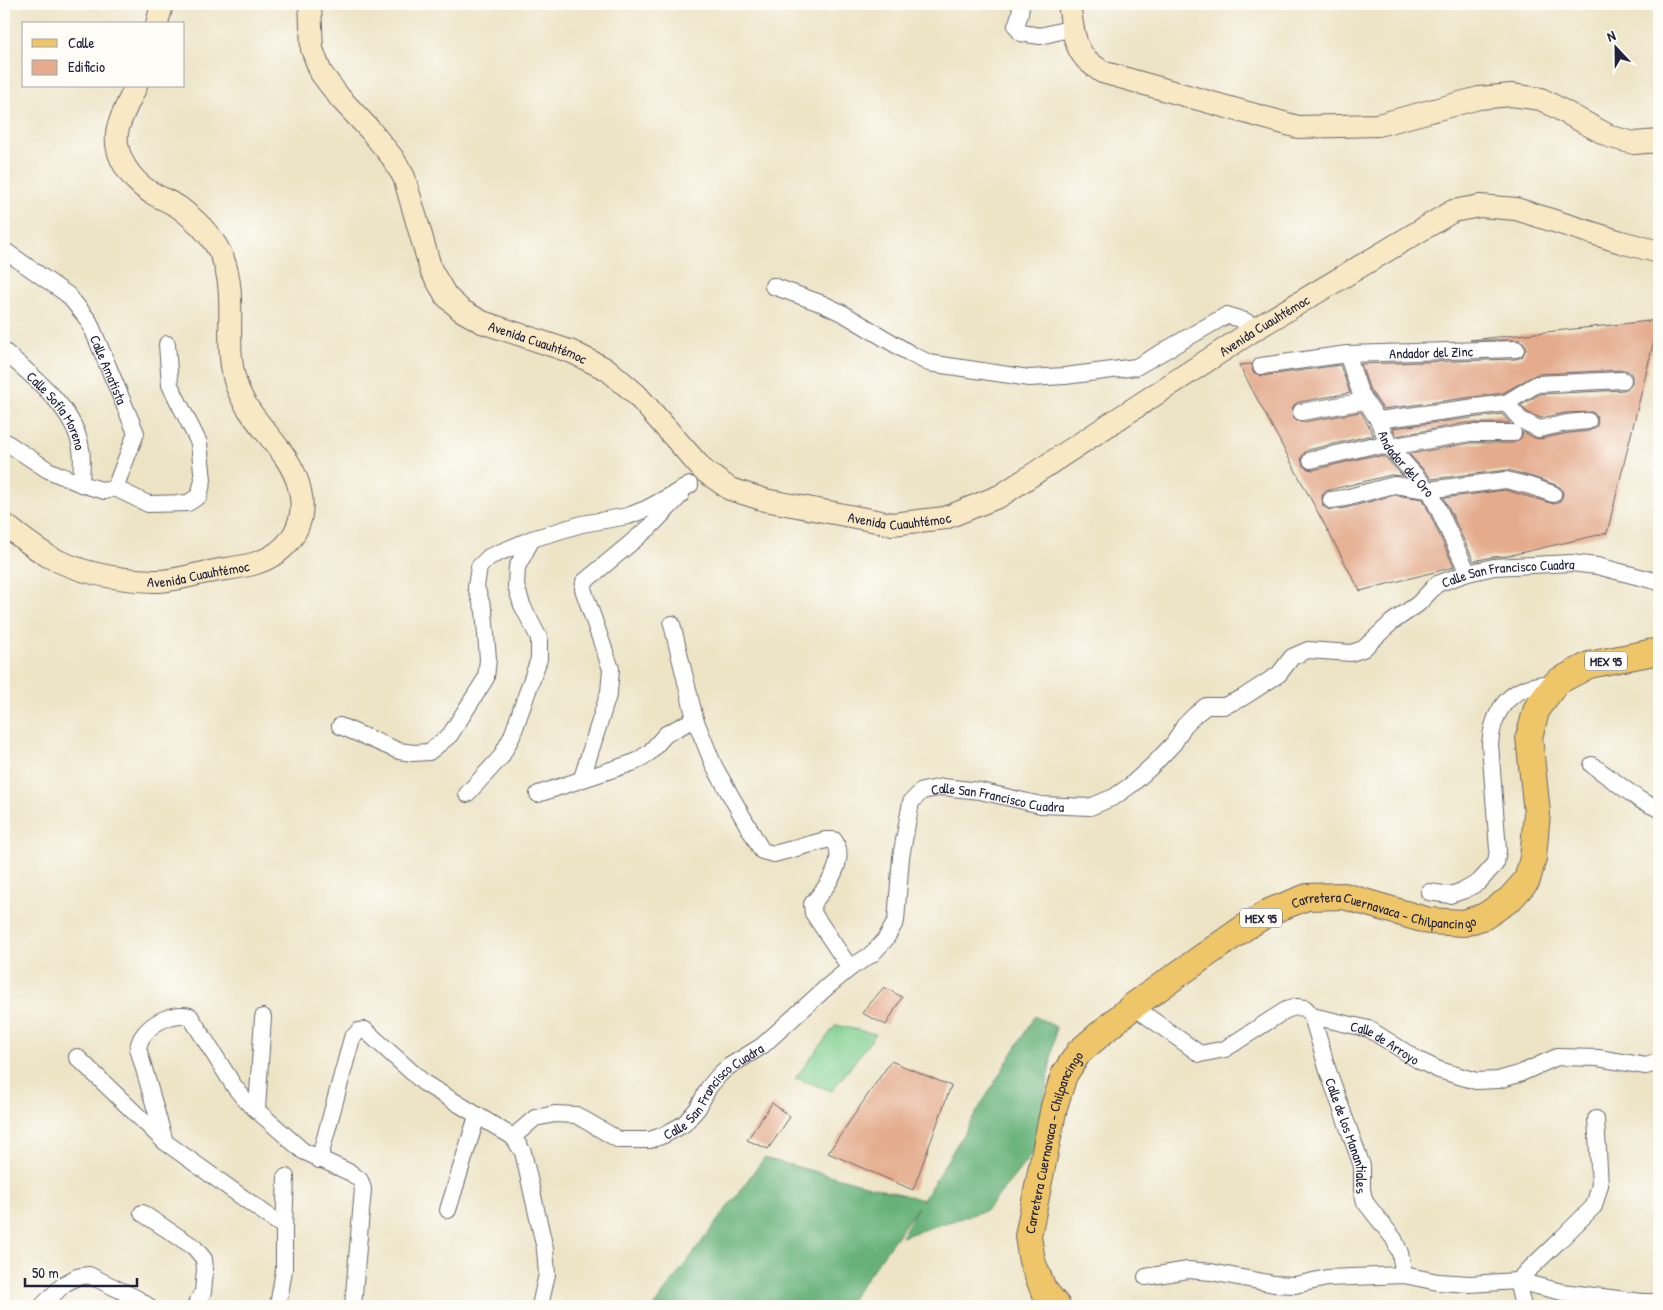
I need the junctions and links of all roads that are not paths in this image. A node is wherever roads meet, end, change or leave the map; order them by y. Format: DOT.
graph roads {
  1 [pos="162,4"];
  2 [pos="310,4"];
  3 [pos="1021,4"];
  4 [pos="1069,4"];
  5 [pos="158,22"];
  6 [pos="1073,28"];
  7 [pos="135,88"];
  8 [pos="1659,141"];
  9 [pos="4,250"];
  10 [pos="1659,252"];
  11 [pos="773,286"];
  12 [pos="1257,328"];
  13 [pos="167,344"];
  14 [pos="1516,349"];
  15 [pos="4,351"];
  16 [pos="1347,354"];
  17 [pos="1261,366"];
  18 [pos="1623,380"];
  19 [pos="1365,401"];
  20 [pos="1506,403"];
  21 [pos="1301,412"];
  22 [pos="1378,420"];
  23 [pos="1588,421"];
  24 [pos="1513,433"];
  25 [pos="4,441"];
  26 [pos="1390,447"];
  27 [pos="1311,460"];
  28 [pos="697,478"];
  29 [pos="81,484"];
  30 [pos="115,488"];
  31 [pos="1428,490"];
  32 [pos="1553,494"];
  33 [pos="1331,500"];
  34 [pos="4,524"];
  35 [pos="532,539"];
  36 [pos="1468,573"];
  37 [pos="1659,582"];
  38 [pos="672,624"];
  39 [pos="1659,651"];
  40 [pos="1557,682"];
  41 [pos="696,718"];
  42 [pos="340,726"];
  43 [pos="1592,764"];
  44 [pos="582,778"];
  45 [pos="468,794"];
  46 [pos="538,794"];
  47 [pos="1659,809"];
  48 [pos="1429,892"];
  49 [pos="850,968"];
  50 [pos="1134,1006"];
  51 [pos="263,1016"];
  52 [pos="1312,1016"];
  53 [pos="77,1057"];
  54 [pos="1659,1062"];
  55 [pos="257,1109"];
  56 [pos="477,1116"];
  57 [pos="1596,1119"];
  58 [pos="513,1137"];
  59 [pos="165,1142"];
  60 [pos="319,1160"];
  61 [pos="286,1177"];
  62 [pos="448,1210"];
  63 [pos="142,1213"];
  64 [pos="284,1227"];
  65 [pos="1404,1275"];
  66 [pos="1146,1277"];
  67 [pos="1517,1281"];
  68 [pos="1045,1301"];
  69 [pos="1659,1302"];
  70 [pos="42,1306"];
  71 [pos="148,1306"];
  72 [pos="195,1306"];
  73 [pos="278,1306"];
  74 [pos="353,1306"];
  75 [pos="540,1306"];
  76 [pos="1523,1306"];
  1 -- 5 [label="main road"];
  2 -- 28 [label="main road, Avenida Cuauhtémoc"];
  3 -- 6 [label="street"];
  4 -- 6 [label="main road"];
  6 -- 8 [label="main road"];
  7 -- 34 [label="main road, Avenida Cuauhtémoc"];
  9 -- 30 [label="street, Calle Amatista"];
  10 -- 12 [label="main road, Avenida Cuauhtémoc"];
  11 -- 12 [label="street"];
  12 -- 28 [label="main road, Avenida Cuauhtémoc"];
  13 -- 30 [label="street"];
  14 -- 16 [label="street, Andador del Zinc"];
  15 -- 29 [label="street, Calle Sofía Moreno"];
  16 -- 17 [label="street, Andador del Zinc"];
  16 -- 19 [label="street, Andador del Oro"];
  18 -- 20 [label="street"];
  19 -- 21 [label="street"];
  19 -- 22 [label="street, Andador del Oro"];
  20 -- 22 [label="street"];
  20 -- 23 [label="street"];
  22 -- 26 [label="street, Andador del Oro"];
  24 -- 26 [label="street"];
  25 -- 29 [label="street"];
  26 -- 27 [label="street"];
  26 -- 31 [label="street, Andador del Oro"];
  28 -- 35 [label="street"];
  28 -- 44 [label="street"];
  29 -- 30 [label="street"];
  31 -- 32 [label="street"];
  31 -- 33 [label="street"];
  31 -- 36 [label="street, Andador del Oro"];
  35 -- 42 [label="street"];
  35 -- 45 [label="street"];
  36 -- 37 [label="street, Calle San Francisco Cuadra"];
  36 -- 49 [label="street, Calle San Francisco Cuadra"];
  38 -- 41 [label="street"];
  39 -- 40 [label="main road, Carretera Cuernavaca - Chilpancingo / MEX 95"];
  40 -- 48 [label="street"];
  40 -- 50 [label="main road, Carretera Cuernavaca - Chilpancingo / MEX 95"];
  41 -- 44 [label="street"];
  41 -- 49 [label="street"];
  43 -- 47 [label="street"];
  44 -- 46 [label="street"];
  49 -- 58 [label="street, Calle San Francisco Cuadra"];
  50 -- 52 [label="street, Calle de Arroyo"];
  50 -- 68 [label="main road, Carretera Cuernavaca - Chilpancingo / MEX 95"];
  51 -- 55 [label="street"];
  52 -- 54 [label="street, Calle de Arroyo"];
  52 -- 65 [label="street, Calle de los Manantiales"];
  53 -- 59 [label="street"];
  55 -- 59 [label="street"];
  55 -- 60 [label="street"];
  56 -- 58 [label="street"];
  56 -- 60 [label="street"];
  56 -- 62 [label="street"];
  57 -- 67 [label="street"];
  58 -- 75 [label="street"];
  59 -- 64 [label="street"];
  60 -- 74 [label="street"];
  61 -- 64 [label="street"];
  63 -- 72 [label="street"];
  64 -- 73 [label="street"];
  65 -- 66 [label="street"];
  65 -- 67 [label="street"];
  67 -- 69 [label="street"];
  67 -- 76 [label="street"];
  70 -- 71 [label="street"];
}
